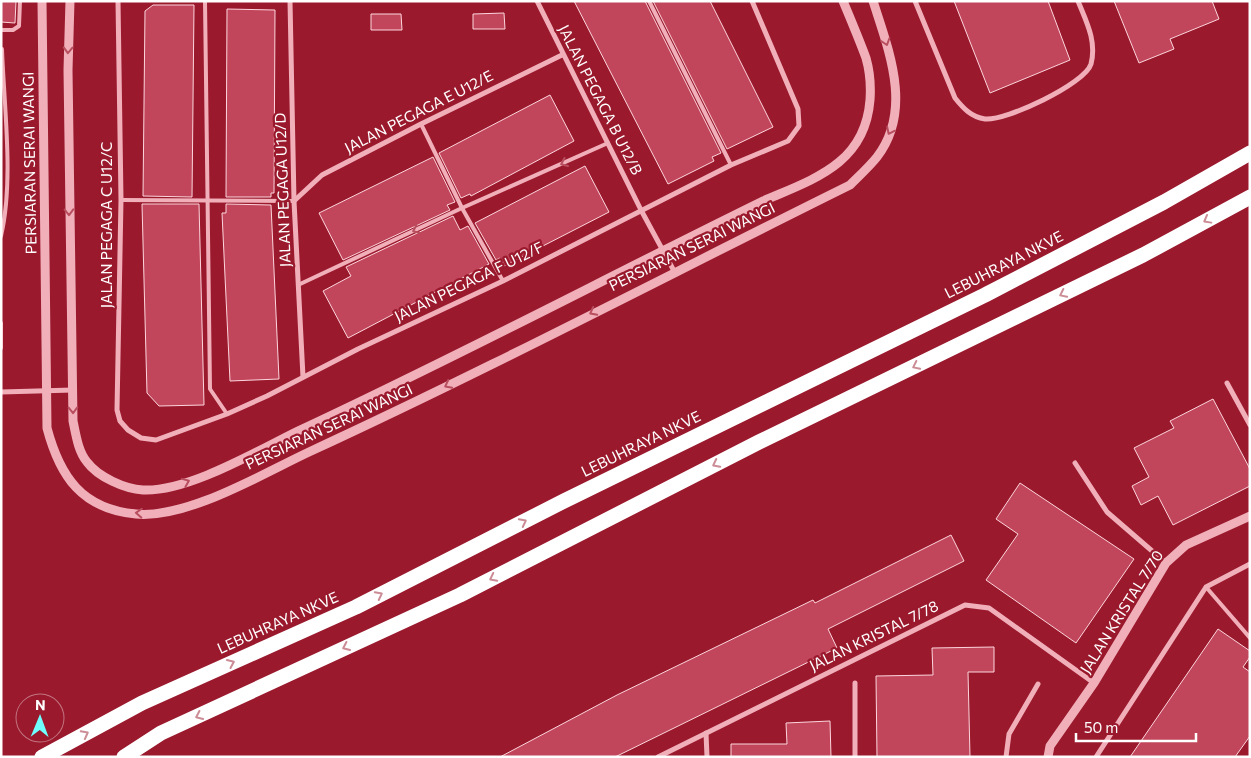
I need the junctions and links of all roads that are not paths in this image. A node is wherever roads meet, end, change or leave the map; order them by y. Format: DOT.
graph roads {
  1 [pos="20,1"];
  2 [pos="42,1"];
  3 [pos="70,1"];
  4 [pos="118,1"];
  5 [pos="205,1"];
  6 [pos="290,1"];
  7 [pos="537,1"];
  8 [pos="649,1"];
  9 [pos="752,1"];
  10 [pos="843,1"];
  11 [pos="873,1"];
  12 [pos="915,1"];
  13 [pos="1078,1"];
  14 [pos="1,30"];
  15 [pos="2,49"];
  16 [pos="562,56"];
  17 [pos="421,124"];
  18 [pos="608,143"];
  19 [pos="1250,153"];
  20 [pos="731,165"];
  21 [pos="1250,197"];
  22 [pos="121,200"];
  23 [pos="207,201"];
  24 [pos="294,201"];
  25 [pos="462,208"];
  26 [pos="641,210"];
  27 [pos="1,236"];
  28 [pos="663,250"];
  29 [pos="674,271"];
  30 [pos="502,281"];
  31 [pos="298,286"];
  32 [pos="1,323"];
  33 [pos="1,348"];
  34 [pos="303,377"];
  35 [pos="1228,383"];
  36 [pos="73,390"];
  37 [pos="46,391"];
  38 [pos="1,392"];
  39 [pos="227,414"];
  40 [pos="1250,425"];
  41 [pos="141,438"];
  42 [pos="1075,463"];
  43 [pos="1250,516"];
  44 [pos="1166,562"];
  45 [pos="1250,564"];
  46 [pos="1206,587"];
  47 [pos="1250,638"];
  48 [pos="1094,683"];
  49 [pos="855,684"];
  50 [pos="1038,684"];
  51 [pos="706,733"];
  52 [pos="42,757"];
  53 [pos="124,757"];
  54 [pos="658,757"];
  55 [pos="707,757"];
  56 [pos="855,757"];
  57 [pos="1006,757"];
  58 [pos="1048,757"];
  59 [pos="1096,757"];
  1 -- 14 [label="lane"];
  2 -- 37 [label="street, PERSIARAN SERAI WANGI"];
  3 -- 36 [label="street, PERSIARAN SERAI WANGI, one-way"];
  4 -- 22 [label="street, JALAN PEGAGA C U12/C"];
  5 -- 23 [label="lane"];
  6 -- 24 [label="street, JALAN PEGAGA U12/D"];
  7 -- 16 [label="street, JALAN PEGAGA B U12/B"];
  8 -- 20 [label="lane"];
  9 -- 20 [label="street, JALAN PEGAGA F U12/F"];
  10 -- 28 [label="street, PERSIARAN SERAI WANGI"];
  11 -- 29 [label="street, PERSIARAN SERAI WANGI, one-way"];
  12 -- 13 [label="street"];
  15 -- 27 [label="lane"];
  16 -- 17 [label="street, JALAN PEGAGA E U12/E"];
  16 -- 18 [label="street, JALAN PEGAGA B U12/B"];
  17 -- 24 [label="street, JALAN PEGAGA E U12/E"];
  17 -- 25 [label="lane"];
  18 -- 25 [label="lane, one-way"];
  18 -- 26 [label="street, JALAN PEGAGA B U12/B"];
  52 -- 19 [label="highway, LEBUHRAYA NKVE, one-way"];
  20 -- 26 [label="street, JALAN PEGAGA F U12/F"];
  21 -- 53 [label="highway, one-way"];
  22 -- 23 [label="lane"];
  22 -- 41 [label="street, JALAN PEGAGA C U12/C"];
  23 -- 24 [label="lane"];
  23 -- 39 [label="lane"];
  24 -- 31 [label="street, JALAN PEGAGA U12/D"];
  25 -- 30 [label="lane"];
  25 -- 31 [label="lane, one-way"];
  26 -- 28 [label="street, JALAN PEGAGA B U12/B"];
  26 -- 30 [label="street, JALAN PEGAGA F U12/F"];
  28 -- 29 [label="street, JALAN PEGAGA B U12/B"];
  36 -- 28 [label="street, PERSIARAN SERAI WANGI, one-way"];
  29 -- 37 [label="street, PERSIARAN SERAI WANGI, one-way"];
  30 -- 34 [label="street, JALAN PEGAGA F U12/F"];
  31 -- 34 [label="street, JALAN PEGAGA U12/D"];
  32 -- 33 [label="lane"];
  34 -- 39 [label="street, JALAN PEGAGA F U12/F"];
  35 -- 40 [label="street"];
  36 -- 37 [label="street"];
  37 -- 38 [label="street"];
  39 -- 41 [label="street, JALAN PEGAGA F U12/F"];
  42 -- 44 [label="street"];
  43 -- 44 [label="street, JALAN KRISTAL 7/70"];
  44 -- 48 [label="street, JALAN KRISTAL 7/70"];
  45 -- 46 [label="street"];
  46 -- 47 [label="lane"];
  46 -- 59 [label="street"];
  48 -- 51 [label="street, JALAN KRISTAL 7/78"];
  48 -- 58 [label="street, JALAN KRISTAL 7/70"];
  49 -- 56 [label="street"];
  50 -- 57 [label="street"];
  51 -- 54 [label="street, JALAN KRISTAL 7/78"];
  51 -- 55 [label="street"];
}
